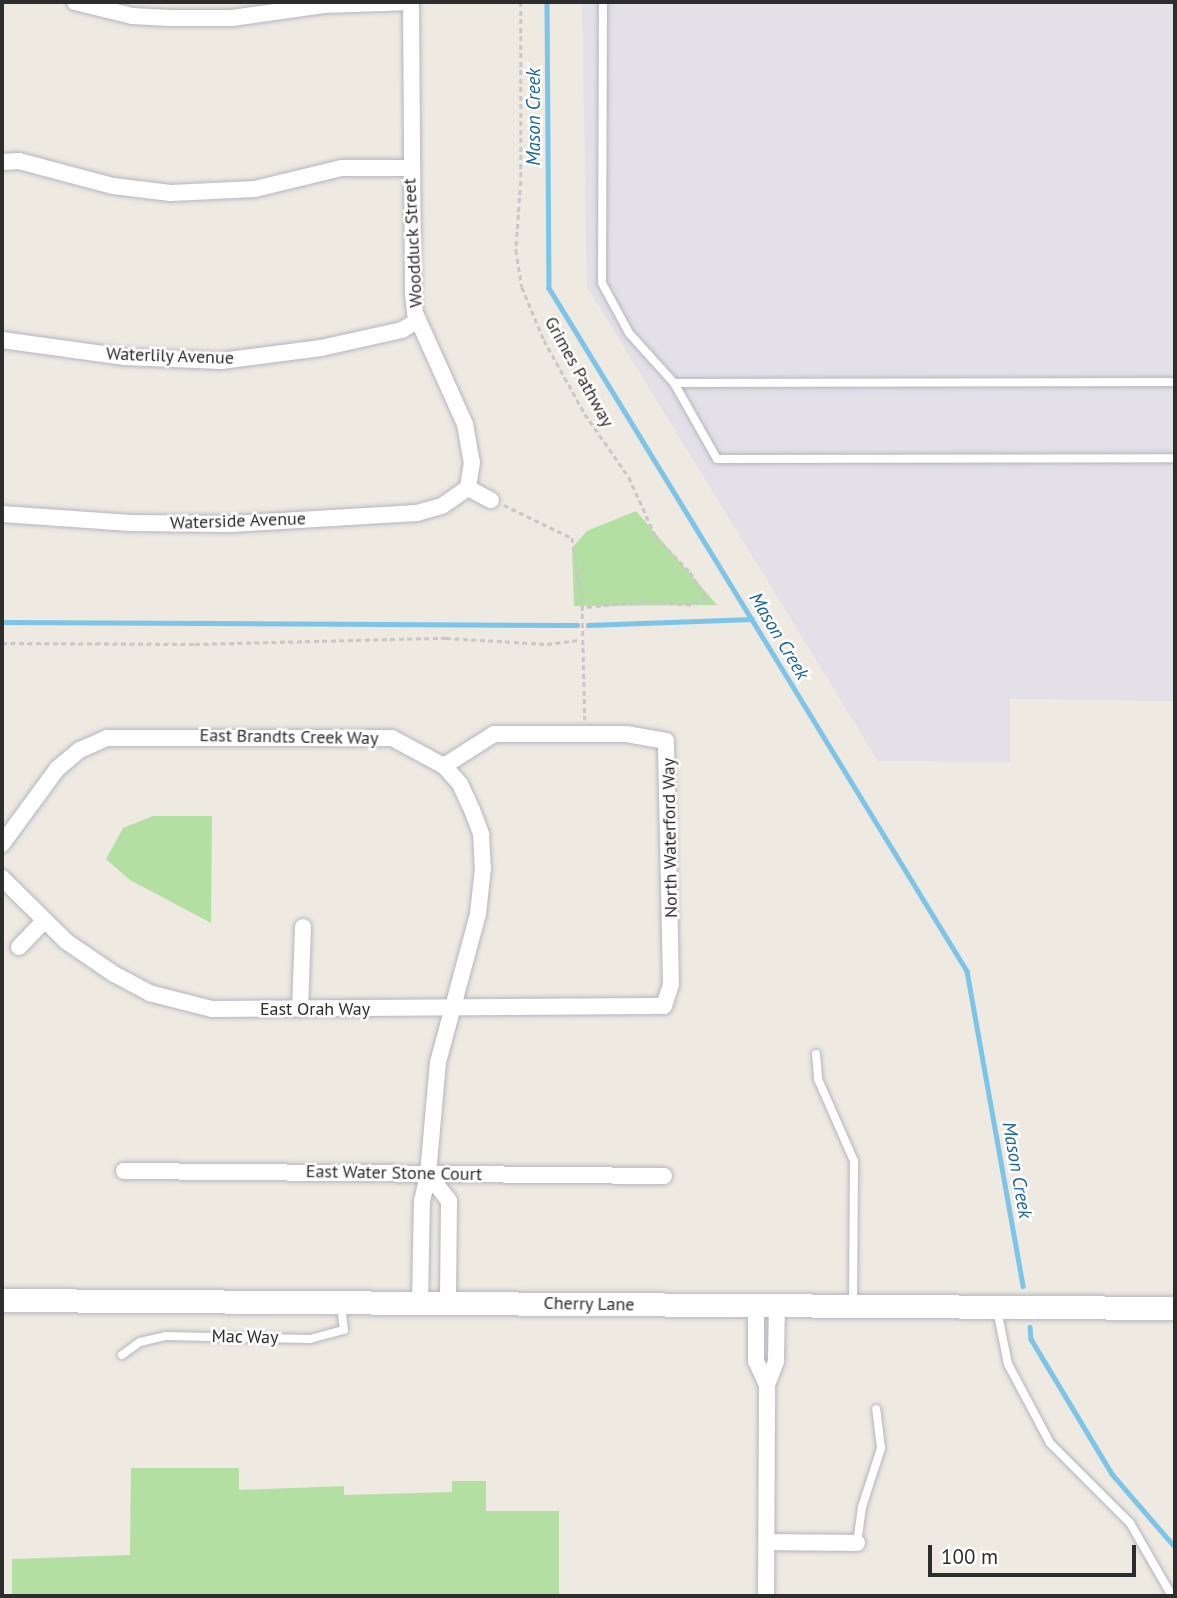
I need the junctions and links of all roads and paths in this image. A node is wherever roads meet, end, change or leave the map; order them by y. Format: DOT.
graph roads {
  1 [pos="75,2"];
  2 [pos="411,2"];
  3 [pos="521,2"];
  4 [pos="603,2"];
  5 [pos="232,10"];
  6 [pos="2,162"];
  7 [pos="410,169"];
  8 [pos="418,320"];
  9 [pos="2,340"];
  10 [pos="1175,382"];
  11 [pos="674,383"];
  12 [pos="1175,458"];
  13 [pos="468,488"];
  14 [pos="491,500"];
  15 [pos="2,514"];
  16 [pos="582,608"];
  17 [pos="581,640"];
  18 [pos="2,643"];
  19 [pos="585,734"];
  20 [pos="444,766"];
  21 [pos="2,844"];
  22 [pos="2,878"];
  23 [pos="45,920"];
  24 [pos="303,927"];
  25 [pos="19,947"];
  26 [pos="668,1000"];
  27 [pos="452,1008"];
  28 [pos="300,1009"];
  29 [pos="816,1054"];
  30 [pos="124,1171"];
  31 [pos="428,1174"];
  32 [pos="664,1176"];
  33 [pos="2,1300"];
  34 [pos="341,1302"];
  35 [pos="421,1302"];
  36 [pos="448,1302"];
  37 [pos="766,1305"];
  38 [pos="853,1306"];
  39 [pos="997,1307"];
  40 [pos="1175,1308"];
  41 [pos="122,1355"];
  42 [pos="876,1409"];
  43 [pos="766,1542"];
  44 [pos="857,1543"];
  45 [pos="766,1596"];
  46 [pos="1172,1596"];
  1 -- 5 [label="street"];
  2 -- 5 [label="street"];
  2 -- 7 [label="street, Woodduck Street"];
  3 -- 16 [label="path, Grimes Pathway"];
  4 -- 11 [label="lane"];
  6 -- 7 [label="street"];
  7 -- 8 [label="street, Woodduck Street"];
  8 -- 9 [label="street, Waterlily Avenue"];
  8 -- 13 [label="street, Woodduck Street"];
  10 -- 11 [label="lane"];
  11 -- 12 [label="lane"];
  13 -- 14 [label="street"];
  13 -- 15 [label="street, Waterside Avenue"];
  14 -- 16 [label="path"];
  16 -- 17 [label="path"];
  17 -- 18 [label="path"];
  17 -- 19 [label="path"];
  19 -- 20 [label="street, North Waterford Way"];
  19 -- 26 [label="street, North Waterford Way"];
  20 -- 21 [label="street, East Brandts Creek Way"];
  20 -- 27 [label="street, East Brandts Creek Way"];
  22 -- 23 [label="street, East Orah Way"];
  23 -- 25 [label="street"];
  23 -- 28 [label="street, East Orah Way"];
  24 -- 28 [label="street"];
  26 -- 27 [label="street, East Orah Way"];
  27 -- 28 [label="street, East Orah Way"];
  27 -- 31 [label="street, East Brandts Creek Way"];
  29 -- 38 [label="lane"];
  30 -- 31 [label="street, East Water Stone Court"];
  31 -- 32 [label="street, East Water Stone Court"];
  31 -- 35 [label="street, East Brandts Creek Way"];
  31 -- 36 [label="street"];
  33 -- 34 [label="main road, Cherry Lane"];
  34 -- 35 [label="main road, Cherry Lane"];
  34 -- 41 [label="lane, Mac Way"];
  35 -- 36 [label="main road, Cherry Lane"];
  36 -- 37 [label="main road, Cherry Lane"];
  37 -- 38 [label="main road, Cherry Lane"];
  37 -- 43 [label="street"];
  38 -- 39 [label="main road, Cherry Lane"];
  39 -- 40 [label="main road, Cherry Lane"];
  39 -- 46 [label="lane"];
  42 -- 44 [label="lane"];
  43 -- 44 [label="street"];
  43 -- 45 [label="street"];
}
